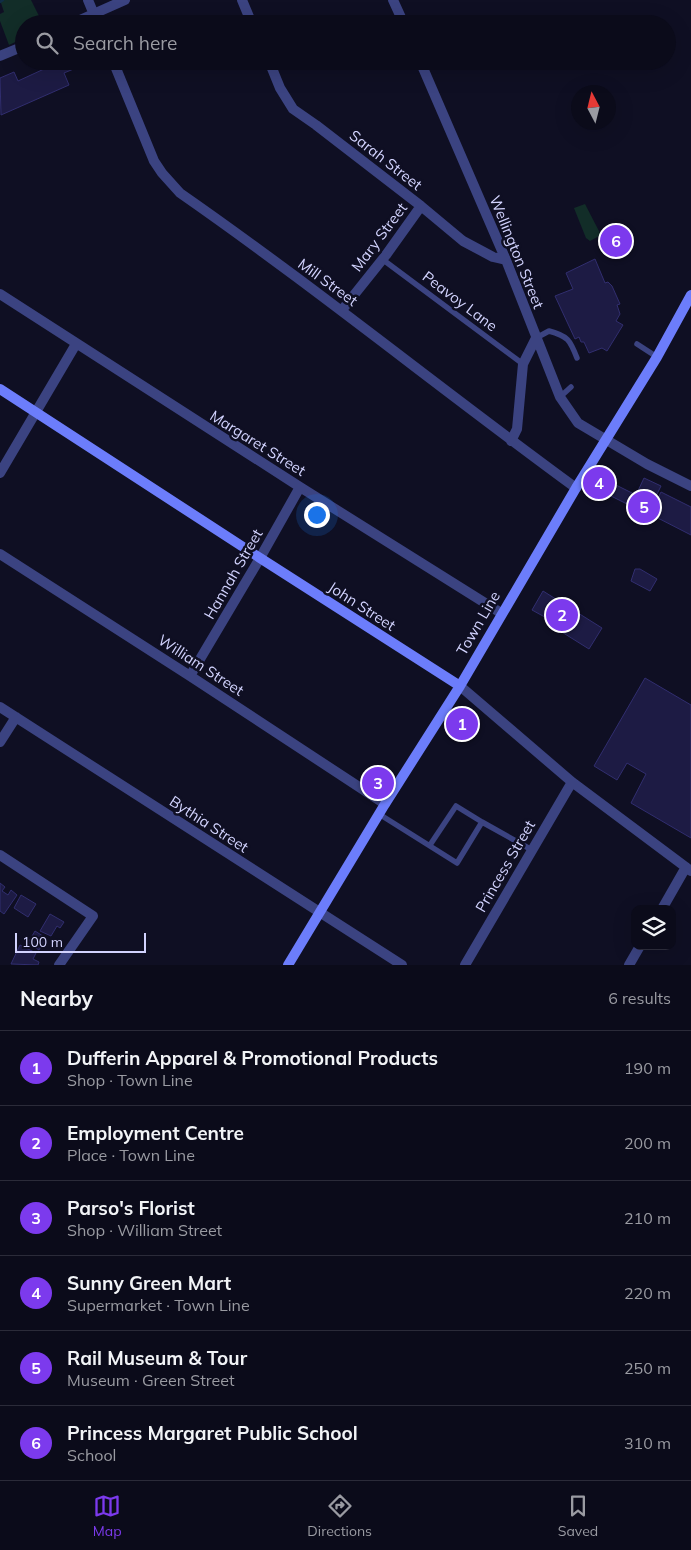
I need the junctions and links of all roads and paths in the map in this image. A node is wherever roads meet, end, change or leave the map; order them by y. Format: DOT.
graph roads {
  1 [pos="88,0"];
  2 [pos="125,0"];
  3 [pos="242,0"];
  4 [pos="394,0"];
  5 [pos="94,13"];
  6 [pos="90,15"];
  7 [pos="248,15"];
  8 [pos="400,15"];
  9 [pos="15,50"];
  10 [pos="0,56"];
  11 [pos="117,70"];
  12 [pos="273,70"];
  13 [pos="424,70"];
  14 [pos="421,206"];
  15 [pos="382,259"];
  16 [pos="506,260"];
  17 [pos="0,294"];
  18 [pos="691,295"];
  19 [pos="342,310"];
  20 [pos="536,338"];
  21 [pos="76,344"];
  22 [pos="637,344"];
  23 [pos="657,357"];
  24 [pos="577,358"];
  25 [pos="523,364"];
  26 [pos="571,388"];
  27 [pos="0,389"];
  28 [pos="560,396"];
  29 [pos="36,412"];
  30 [pos="606,440"];
  31 [pos="512,441"];
  32 [pos="0,473"];
  33 [pos="691,486"];
  34 [pos="300,487"];
  35 [pos="576,488"];
  36 [pos="0,554"];
  37 [pos="260,558"];
  38 [pos="502,613"];
  39 [pos="190,676"];
  40 [pos="460,686"];
  41 [pos="0,707"];
  42 [pos="16,717"];
  43 [pos="0,742"];
  44 [pos="572,782"];
  45 [pos="385,804"];
  46 [pos="379,814"];
  47 [pos="482,822"];
  48 [pos="430,845"];
  49 [pos="532,850"];
  50 [pos="0,855"];
  51 [pos="688,869"];
  52 [pos="665,905"];
  53 [pos="319,913"];
  54 [pos="638,950"];
  55 [pos="60,965"];
  56 [pos="288,965"];
  57 [pos="402,965"];
  58 [pos="465,965"];
  59 [pos="629,965"];
  1 -- 5 [label="street"];
  2 -- 5 [label="street"];
  3 -- 7 [label="street"];
  4 -- 8 [label="street"];
  5 -- 6 [label="street"];
  9 -- 10 [label="street"];
  11 -- 19 [label="street, Mill Street"];
  12 -- 14 [label="street, Sarah Street"];
  13 -- 16 [label="street, Wellington Street"];
  14 -- 15 [label="street, Mary Street"];
  14 -- 16 [label="street, Sarah Street"];
  15 -- 19 [label="street, Mary Street"];
  15 -- 25 [label="lane, Peavoy Lane"];
  16 -- 20 [label="street, Wellington Street"];
  17 -- 21 [label="street, Margaret Street"];
  18 -- 23 [label="main road, Town Line"];
  19 -- 31 [label="street, Mill Street"];
  20 -- 24 [label="lane"];
  20 -- 25 [label="street"];
  20 -- 28 [label="street, Wellington Street"];
  21 -- 29 [label="street"];
  21 -- 34 [label="street, Margaret Street"];
  22 -- 23 [label="lane"];
  23 -- 30 [label="main road, Town Line"];
  25 -- 31 [label="street"];
  26 -- 28 [label="lane"];
  27 -- 29 [label="main road, John Street"];
  28 -- 30 [label="street, Wellington Street"];
  29 -- 32 [label="street"];
  29 -- 37 [label="main road, John Street"];
  30 -- 33 [label="street, Wellington Street"];
  30 -- 35 [label="main road, Town Line"];
  31 -- 35 [label="street, Mill Street"];
  34 -- 37 [label="street, Hannah Street"];
  34 -- 38 [label="street, Margaret Street"];
  35 -- 38 [label="main road, Town Line"];
  36 -- 39 [label="street, William Street"];
  37 -- 39 [label="street, Hannah Street"];
  37 -- 40 [label="main road, John Street"];
  38 -- 40 [label="main road, Town Line"];
  39 -- 45 [label="street, William Street"];
  40 -- 44 [label="street, John Street"];
  40 -- 45 [label="main road, Town Line"];
  41 -- 42 [label="street, Bythia Street"];
  42 -- 43 [label="street"];
  42 -- 53 [label="street, Bythia Street"];
  44 -- 49 [label="street, Princess Street"];
  44 -- 51 [label="street, John Street"];
  45 -- 46 [label="main road, Town Line"];
  46 -- 48 [label="lane"];
  46 -- 53 [label="main road, Town Line"];
  47 -- 48 [label="lane"];
  47 -- 48 [label="lane"];
  47 -- 49 [label="lane"];
  49 -- 58 [label="street, Princess Street"];
  50 -- 55 [label="street"];
  51 -- 52 [label="street"];
  53 -- 56 [label="main road, Town Line"];
  53 -- 57 [label="street, Bythia Street"];
  54 -- 59 [label="street"];
}
